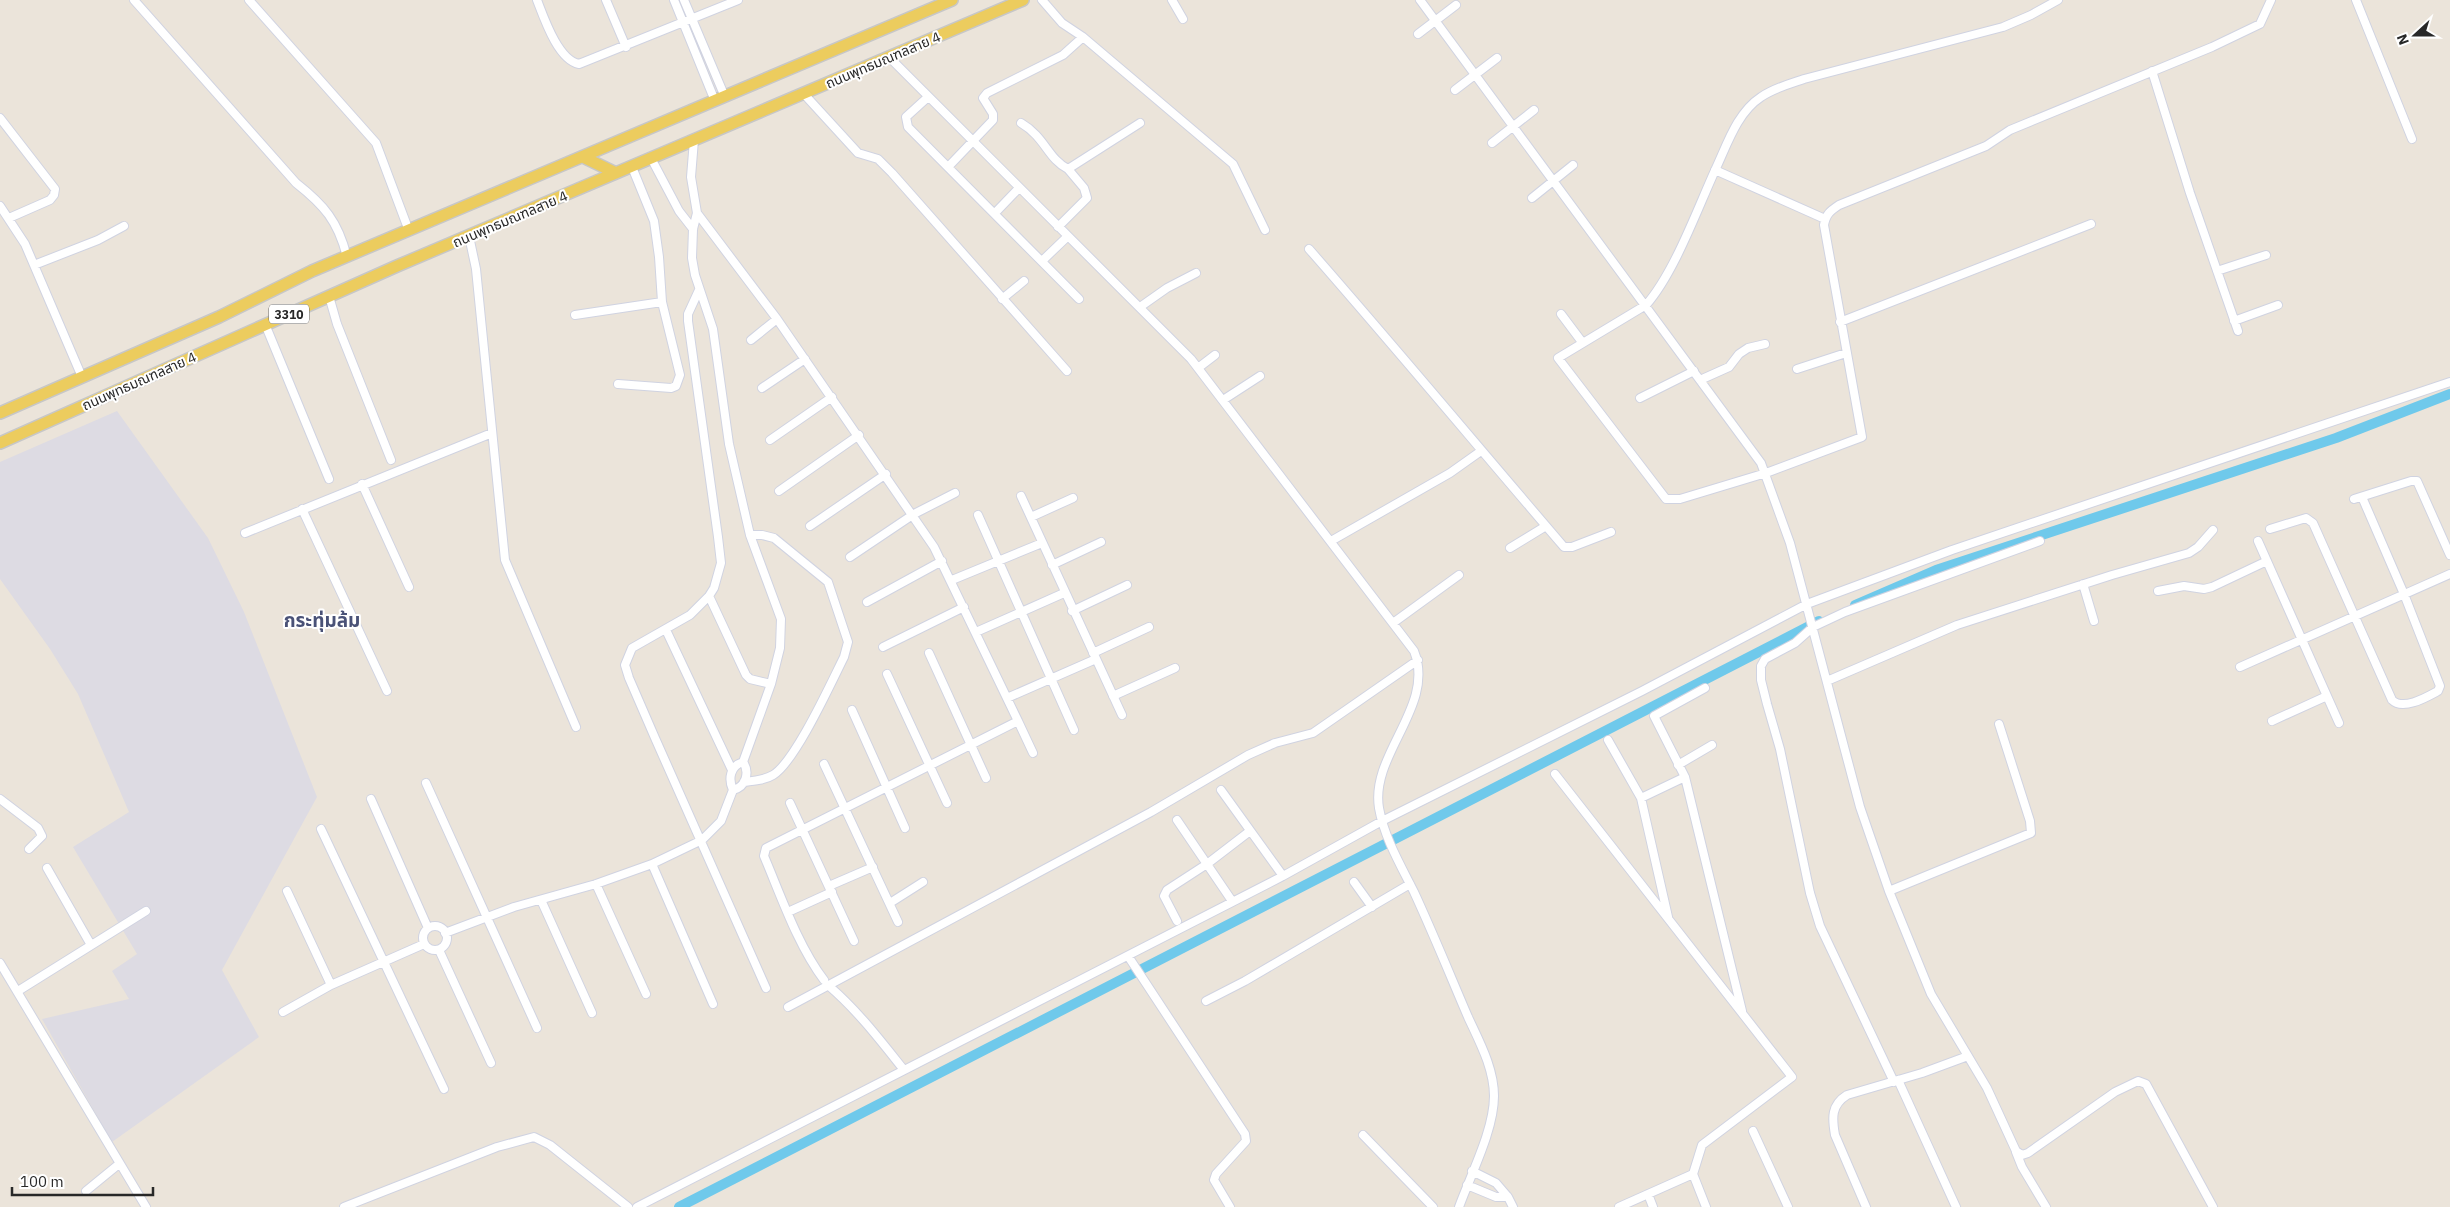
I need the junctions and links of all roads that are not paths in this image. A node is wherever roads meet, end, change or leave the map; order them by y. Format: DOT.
graph roads {
  1 [pos="134,0"];
  2 [pos="249,0"];
  3 [pos="537,0"];
  4 [pos="606,0"];
  5 [pos="674,0"];
  6 [pos="684,0"];
  7 [pos="738,0"];
  8 [pos="952,0"];
  9 [pos="1022,0"];
  10 [pos="1042,0"];
  11 [pos="1172,0"];
  12 [pos="1420,0"];
  13 [pos="2058,0"];
  14 [pos="2271,0"];
  15 [pos="2356,0"];
  16 [pos="1456,4"];
  17 [pos="692,19"];
  18 [pos="1183,20"];
  19 [pos="1435,20"];
  20 [pos="684,23"];
  21 [pos="1418,34"];
  22 [pos="1083,37"];
  23 [pos="626,47"];
  24 [pos="889,57"];
  25 [pos="1498,58"];
  26 [pos="2152,71"];
  27 [pos="1475,75"];
  28 [pos="1455,90"];
  29 [pos="804,94"];
  30 [pos="928,97"];
  31 [pos="720,99"];
  32 [pos="1534,110"];
  33 [pos="0,118"];
  34 [pos="1021,123"];
  35 [pos="1140,123"];
  36 [pos="1513,126"];
  37 [pos="2412,139"];
  38 [pos="694,140"];
  39 [pos="973,142"];
  40 [pos="1492,143"];
  41 [pos="583,157"];
  42 [pos="651,158"];
  43 [pos="1573,165"];
  44 [pos="949,166"];
  45 [pos="632,167"];
  46 [pos="1068,169"];
  47 [pos="1715,170"];
  48 [pos="616,173"];
  49 [pos="1554,181"];
  50 [pos="1019,188"];
  51 [pos="1532,198"];
  52 [pos="0,206"];
  53 [pos="697,213"];
  54 [pos="995,213"];
  55 [pos="9,218"];
  56 [pos="1825,219"];
  57 [pos="2092,224"];
  58 [pos="124,226"];
  59 [pos="1058,227"];
  60 [pos="693,229"];
  61 [pos="1265,230"];
  62 [pos="409,231"];
  63 [pos="470,236"];
  64 [pos="1067,237"];
  65 [pos="1309,249"];
  66 [pos="2266,255"];
  67 [pos="347,257"];
  68 [pos="1043,260"];
  69 [pos="34,265"];
  70 [pos="2217,271"];
  71 [pos="1196,273"];
  72 [pos="1024,281"];
  73 [pos="699,290"];
  74 [pos="329,296"];
  75 [pos="1002,299"];
  76 [pos="1079,299"];
  77 [pos="662,302"];
  78 [pos="1646,305"];
  79 [pos="2278,306"];
  80 [pos="1140,307"];
  81 [pos="1562,314"];
  82 [pos="575,315"];
  83 [pos="777,319"];
  84 [pos="2234,321"];
  85 [pos="1840,322"];
  86 [pos="265,324"];
  87 [pos="2238,332"];
  88 [pos="751,340"];
  89 [pos="1582,342"];
  90 [pos="1765,344"];
  91 [pos="1846,353"];
  92 [pos="1216,355"];
  93 [pos="805,359"];
  94 [pos="1198,368"];
  95 [pos="1797,369"];
  96 [pos="1068,371"];
  97 [pos="1694,371"];
  98 [pos="1260,376"];
  99 [pos="82,377"];
  100 [pos="1700,380"];
  101 [pos="2450,382"];
  102 [pos="618,384"];
  103 [pos="762,388"];
  104 [pos="832,396"];
  105 [pos="1640,398"];
  106 [pos="1223,400"];
  107 [pos="0,413"];
  108 [pos="492,433"];
  109 [pos="858,435"];
  110 [pos="770,440"];
  111 [pos="0,443"];
  112 [pos="1481,451"];
  113 [pos="391,460"];
  114 [pos="1766,473"];
  115 [pos="886,474"];
  116 [pos="328,478"];
  117 [pos="362,484"];
  118 [pos="779,491"];
  119 [pos="955,493"];
  120 [pos="1021,496"];
  121 [pos="1073,498"];
  122 [pos="302,509"];
  123 [pos="914,514"];
  124 [pos="978,514"];
  125 [pos="1031,517"];
  126 [pos="810,526"];
  127 [pos="1546,526"];
  128 [pos="2270,529"];
  129 [pos="2213,530"];
  130 [pos="1611,532"];
  131 [pos="245,533"];
  132 [pos="750,536"];
  133 [pos="1331,541"];
  134 [pos="2040,541"];
  135 [pos="2258,541"];
  136 [pos="1101,542"];
  137 [pos="1042,543"];
  138 [pos="1510,548"];
  139 [pos="2450,555"];
  140 [pos="850,557"];
  141 [pos="942,561"];
  142 [pos="998,561"];
  143 [pos="2266,561"];
  144 [pos="1052,565"];
  145 [pos="2450,574"];
  146 [pos="1458,575"];
  147 [pos="952,580"];
  148 [pos="2083,584"];
  149 [pos="1127,585"];
  150 [pos="409,587"];
  151 [pos="2158,591"];
  152 [pos="1064,593"];
  153 [pos="2404,594"];
  154 [pos="709,596"];
  155 [pos="866,602"];
  156 [pos="964,608"];
  157 [pos="1808,608"];
  158 [pos="1072,611"];
  159 [pos="1021,613"];
  160 [pos="2355,616"];
  161 [pos="2094,621"];
  162 [pos="1393,623"];
  163 [pos="1813,626"];
  164 [pos="1149,627"];
  165 [pos="666,630"];
  166 [pos="976,632"];
  167 [pos="2302,639"];
  168 [pos="883,647"];
  169 [pos="929,653"];
  170 [pos="1094,656"];
  171 [pos="1418,660"];
  172 [pos="2240,667"];
  173 [pos="1175,668"];
  174 [pos="887,674"];
  175 [pos="1052,678"];
  176 [pos="1827,682"];
  177 [pos="771,684"];
  178 [pos="1705,688"];
  179 [pos="387,691"];
  180 [pos="1113,696"];
  181 [pos="2327,696"];
  182 [pos="1007,698"];
  183 [pos="852,710"];
  184 [pos="1122,715"];
  185 [pos="1018,721"];
  186 [pos="2272,721"];
  187 [pos="2339,723"];
  188 [pos="1999,724"];
  189 [pos="576,727"];
  190 [pos="1074,730"];
  191 [pos="1608,740"];
  192 [pos="971,745"];
  193 [pos="1712,745"];
  194 [pos="1034,753"];
  195 [pos="743,762"];
  196 [pos="824,764"];
  197 [pos="1678,765"];
  198 [pos="929,766"];
  199 [pos="732,770"];
  200 [pos="1555,774"];
  201 [pos="1685,777"];
  202 [pos="986,778"];
  203 [pos="744,782"];
  204 [pos="426,783"];
  205 [pos="886,788"];
  206 [pos="734,790"];
  207 [pos="1220,790"];
  208 [pos="1641,798"];
  209 [pos="0,799"];
  210 [pos="371,799"];
  211 [pos="790,803"];
  212 [pos="946,803"];
  213 [pos="846,809"];
  214 [pos="1177,820"];
  215 [pos="1382,821"];
  216 [pos="905,828"];
  217 [pos="321,829"];
  218 [pos="803,829"];
  219 [pos="1250,831"];
  220 [pos="702,840"];
  221 [pos="29,849"];
  222 [pos="652,864"];
  223 [pos="1207,864"];
  224 [pos="873,867"];
  225 [pos="47,868"];
  226 [pos="1282,876"];
  227 [pos="923,882"];
  228 [pos="1354,882"];
  229 [pos="596,884"];
  230 [pos="1410,884"];
  231 [pos="830,889"];
  232 [pos="1888,890"];
  233 [pos="286,891"];
  234 [pos="541,900"];
  235 [pos="1232,901"];
  236 [pos="890,903"];
  237 [pos="1372,907"];
  238 [pos="146,911"];
  239 [pos="788,912"];
  240 [pos="486,917"];
  241 [pos="1669,919"];
  242 [pos="1176,921"];
  243 [pos="898,922"];
  244 [pos="428,928"];
  245 [pos="445,933"];
  246 [pos="854,941"];
  247 [pos="424,944"];
  248 [pos="91,945"];
  249 [pos="439,950"];
  250 [pos="385,961"];
  251 [pos="0,963"];
  252 [pos="1132,963"];
  253 [pos="826,983"];
  254 [pos="330,985"];
  255 [pos="766,988"];
  256 [pos="18,991"];
  257 [pos="646,994"];
  258 [pos="1206,1001"];
  259 [pos="713,1004"];
  260 [pos="788,1007"];
  261 [pos="283,1012"];
  262 [pos="592,1013"];
  263 [pos="1744,1015"];
  264 [pos="537,1028"];
  265 [pos="1968,1056"];
  266 [pos="491,1063"];
  267 [pos="904,1070"];
  268 [pos="1896,1081"];
  269 [pos="444,1089"];
  270 [pos="1753,1131"];
  271 [pos="1364,1135"];
  272 [pos="2016,1151"];
  273 [pos="120,1164"];
  274 [pos="1472,1171"];
  275 [pos="1693,1174"];
  276 [pos="1467,1185"];
  277 [pos="86,1191"];
  278 [pos="1648,1194"];
  279 [pos="1508,1196"];
  280 [pos="146,1207"];
  281 [pos="344,1207"];
  282 [pos="628,1207"];
  283 [pos="637,1207"];
  284 [pos="1230,1207"];
  285 [pos="1433,1207"];
  286 [pos="1459,1207"];
  287 [pos="1513,1207"];
  288 [pos="1619,1207"];
  289 [pos="1653,1207"];
  290 [pos="1706,1207"];
  291 [pos="1788,1207"];
  292 [pos="1866,1207"];
  293 [pos="1956,1207"];
  294 [pos="2046,1207"];
  295 [pos="2213,1207"];
  1 -- 67 [label="street"];
  2 -- 62 [label="street"];
  3 -- 23 [label="street"];
  4 -- 23 [label="street"];
  5 -- 20 [label="street"];
  6 -- 17 [label="street"];
  7 -- 17 [label="street"];
  8 -- 31 [label="main road, ถนนพุทธมณฑลสาย 4"];
  9 -- 24 [label="main road, ถนนพุทธมณฑลสาย 4"];
  10 -- 22 [label="street"];
  11 -- 18 [label="street"];
  12 -- 19 [label="street"];
  13 -- 47 [label="street"];
  14 -- 26 [label="street"];
  15 -- 37 [label="street"];
  16 -- 19 [label="street"];
  17 -- 20 [label="street"];
  17 -- 31 [label="street"];
  19 -- 21 [label="street"];
  19 -- 27 [label="street"];
  20 -- 23 [label="street"];
  20 -- 31 [label="street"];
  22 -- 39 [label="street"];
  22 -- 61 [label="street"];
  24 -- 29 [label="main road, ถนนพุทธมณฑลสาย 4"];
  24 -- 30 [label="street"];
  25 -- 27 [label="street"];
  26 -- 56 [label="street"];
  26 -- 70 [label="street"];
  27 -- 28 [label="street"];
  27 -- 36 [label="street"];
  29 -- 38 [label="main road, ถนนพุทธมณฑลสาย 4"];
  29 -- 75 [label="street"];
  30 -- 39 [label="street"];
  30 -- 44 [label="street"];
  31 -- 41 [label="main road, ถนนพุทธมณฑลสาย 4"];
  32 -- 36 [label="street"];
  33 -- 55 [label="street"];
  34 -- 46 [label="street"];
  35 -- 46 [label="street"];
  36 -- 40 [label="street"];
  36 -- 49 [label="street"];
  38 -- 42 [label="main road, ถนนพุทธมณฑลสาย 4"];
  38 -- 53 [label="street"];
  39 -- 44 [label="street"];
  39 -- 50 [label="street"];
  41 -- 48 [label="main road"];
  41 -- 62 [label="main road, ถนนพุทธมณฑลสาย 4 / 3310"];
  42 -- 45 [label="main road, ถนนพุทธมณฑลสาย 4"];
  42 -- 60 [label="street"];
  43 -- 49 [label="street"];
  44 -- 54 [label="street"];
  45 -- 48 [label="main road, ถนนพุทธมณฑลสาย 4"];
  45 -- 77 [label="street"];
  46 -- 59 [label="street"];
  47 -- 56 [label="street"];
  47 -- 78 [label="street"];
  48 -- 63 [label="main road, ถนนพุทธมณฑลสาย 4 / 3310"];
  49 -- 51 [label="street"];
  49 -- 78 [label="street"];
  50 -- 54 [label="street"];
  50 -- 59 [label="street"];
  52 -- 55 [label="street"];
  53 -- 60 [label="street"];
  53 -- 83 [label="street"];
  54 -- 68 [label="street"];
  55 -- 69 [label="street"];
  56 -- 85 [label="street"];
  57 -- 85 [label="street"];
  58 -- 69 [label="street"];
  59 -- 64 [label="street"];
  60 -- 73 [label="street"];
  62 -- 67 [label="main road, ถนนพุทธมณฑลสาย 4 / 3310"];
  63 -- 74 [label="main road, ถนนพุทธมณฑลสาย 4 / 3310"];
  63 -- 108 [label="street"];
  64 -- 68 [label="street"];
  64 -- 80 [label="street"];
  65 -- 112 [label="street"];
  66 -- 70 [label="street"];
  67 -- 99 [label="main road, ถนนพุทธมณฑลสาย 4 / 3310"];
  68 -- 76 [label="street"];
  69 -- 99 [label="street"];
  70 -- 84 [label="street"];
  71 -- 80 [label="street"];
  72 -- 75 [label="street"];
  73 -- 132 [label="street"];
  73 -- 154 [label="street"];
  74 -- 86 [label="main road, ถนนพุทธมณฑลสาย 4 / 3310"];
  74 -- 113 [label="street"];
  75 -- 96 [label="street"];
  77 -- 82 [label="street"];
  77 -- 102 [label="street"];
  78 -- 89 [label="street"];
  78 -- 97 [label="street"];
  79 -- 84 [label="street"];
  80 -- 94 [label="street"];
  81 -- 89 [label="street"];
  83 -- 88 [label="street"];
  83 -- 93 [label="street"];
  84 -- 87 [label="street"];
  85 -- 91 [label="street"];
  86 -- 111 [label="main road, ถนนพุทธมณฑลสาย 4 / 3310"];
  86 -- 116 [label="street"];
  89 -- 114 [label="street"];
  90 -- 100 [label="street"];
  91 -- 95 [label="street"];
  91 -- 114 [label="street"];
  92 -- 94 [label="street"];
  93 -- 103 [label="street"];
  93 -- 104 [label="street"];
  94 -- 106 [label="street"];
  97 -- 100 [label="street"];
  97 -- 105 [label="street"];
  98 -- 106 [label="street"];
  99 -- 107 [label="main road, ถนนพุทธมณฑลสาย 4 / 3310"];
  100 -- 114 [label="street"];
  101 -- 157 [label="street"];
  104 -- 109 [label="street"];
  104 -- 110 [label="street"];
  106 -- 133 [label="street"];
  108 -- 117 [label="street"];
  108 -- 189 [label="street"];
  109 -- 115 [label="street"];
  109 -- 118 [label="street"];
  112 -- 127 [label="street"];
  112 -- 133 [label="street"];
  114 -- 157 [label="street"];
  115 -- 123 [label="street"];
  115 -- 126 [label="street"];
  117 -- 122 [label="street"];
  117 -- 150 [label="street"];
  119 -- 123 [label="street"];
  120 -- 125 [label="street"];
  121 -- 125 [label="street"];
  122 -- 131 [label="street"];
  122 -- 179 [label="street"];
  123 -- 140 [label="street"];
  123 -- 141 [label="street"];
  124 -- 142 [label="street"];
  125 -- 137 [label="street"];
  127 -- 130 [label="street"];
  127 -- 138 [label="street"];
  128 -- 160 [label="street"];
  129 -- 148 [label="street"];
  132 -- 177 [label="street"];
  132 -- 203 [label="street"];
  133 -- 162 [label="street"];
  134 -- 163 [label="street"];
  135 -- 143 [label="street"];
  136 -- 144 [label="street"];
  137 -- 142 [label="street"];
  137 -- 144 [label="street"];
  139 -- 153 [label="street"];
  141 -- 147 [label="street"];
  141 -- 155 [label="street"];
  142 -- 147 [label="street"];
  142 -- 159 [label="street"];
  143 -- 151 [label="street"];
  143 -- 167 [label="street"];
  144 -- 152 [label="street"];
  145 -- 153 [label="street"];
  146 -- 162 [label="street"];
  147 -- 156 [label="street"];
  148 -- 161 [label="street"];
  148 -- 176 [label="street"];
  149 -- 158 [label="street"];
  152 -- 158 [label="street"];
  152 -- 159 [label="street"];
  153 -- 160 [label="street"];
  153 -- 160 [label="street"];
  154 -- 165 [label="street"];
  154 -- 177 [label="street"];
  156 -- 166 [label="street"];
  156 -- 168 [label="street"];
  157 -- 163 [label="street"];
  157 -- 215 [label="street"];
  158 -- 170 [label="street"];
  159 -- 166 [label="street"];
  159 -- 175 [label="street"];
  160 -- 167 [label="street"];
  162 -- 171 [label="street"];
  163 -- 176 [label="street"];
  163 -- 268 [label="street"];
  164 -- 170 [label="street"];
  165 -- 199 [label="street"];
  165 -- 220 [label="street"];
  166 -- 182 [label="street"];
  167 -- 172 [label="street"];
  167 -- 181 [label="street"];
  169 -- 192 [label="street"];
  170 -- 175 [label="street"];
  170 -- 180 [label="street"];
  171 -- 215 [label="street"];
  171 -- 253 [label="street"];
  173 -- 180 [label="street"];
  174 -- 198 [label="street"];
  175 -- 182 [label="street"];
  175 -- 190 [label="street"];
  176 -- 232 [label="street"];
  177 -- 195 [label="street"];
  178 -- 197 [label="street"];
  180 -- 184 [label="street"];
  181 -- 186 [label="street"];
  181 -- 187 [label="street"];
  182 -- 185 [label="street"];
  183 -- 205 [label="street"];
  185 -- 192 [label="street"];
  185 -- 194 [label="street"];
  188 -- 232 [label="street"];
  191 -- 208 [label="street"];
  192 -- 198 [label="street"];
  192 -- 202 [label="street"];
  193 -- 197 [label="street"];
  195 -- 199 [label="street"];
  195 -- 203 [label="street"];
  196 -- 213 [label="street"];
  197 -- 201 [label="street"];
  198 -- 205 [label="street"];
  198 -- 212 [label="street"];
  199 -- 206 [label="street"];
  200 -- 241 [label="street"];
  201 -- 208 [label="street"];
  201 -- 263 [label="street"];
  203 -- 206 [label="street"];
  204 -- 240 [label="street"];
  205 -- 213 [label="street"];
  205 -- 216 [label="street"];
  206 -- 220 [label="street"];
  207 -- 219 [label="street"];
  208 -- 241 [label="street"];
  209 -- 221 [label="street"];
  210 -- 244 [label="street"];
  211 -- 218 [label="street"];
  213 -- 218 [label="street"];
  213 -- 224 [label="street"];
  214 -- 223 [label="street"];
  215 -- 226 [label="street"];
  215 -- 230 [label="street"];
  217 -- 250 [label="street"];
  218 -- 231 [label="street"];
  218 -- 239 [label="street"];
  219 -- 223 [label="street"];
  219 -- 226 [label="street"];
  220 -- 222 [label="street"];
  220 -- 255 [label="street"];
  222 -- 229 [label="street"];
  222 -- 259 [label="street"];
  223 -- 235 [label="street"];
  223 -- 242 [label="street"];
  224 -- 231 [label="street"];
  224 -- 236 [label="street"];
  225 -- 248 [label="street"];
  226 -- 235 [label="street"];
  227 -- 236 [label="street"];
  228 -- 237 [label="street"];
  229 -- 234 [label="street"];
  229 -- 257 [label="street"];
  230 -- 237 [label="street"];
  230 -- 274 [label="street"];
  231 -- 239 [label="street"];
  231 -- 246 [label="street"];
  232 -- 265 [label="street"];
  233 -- 254 [label="street"];
  234 -- 240 [label="street"];
  234 -- 262 [label="street"];
  235 -- 252 [label="street"];
  236 -- 243 [label="street"];
  237 -- 258 [label="street"];
  238 -- 248 [label="street"];
  239 -- 253 [label="street"];
  240 -- 245 [label="street"];
  240 -- 264 [label="street"];
  241 -- 263 [label="street"];
  244 -- 245 [label="street"];
  244 -- 247 [label="street"];
  245 -- 249 [label="street"];
  247 -- 249 [label="street"];
  247 -- 250 [label="street"];
  248 -- 256 [label="street"];
  249 -- 266 [label="street"];
  250 -- 254 [label="street"];
  250 -- 269 [label="street"];
  251 -- 256 [label="street"];
  252 -- 267 [label="street"];
  252 -- 284 [label="street"];
  253 -- 260 [label="street"];
  253 -- 267 [label="street"];
  254 -- 261 [label="street"];
  256 -- 273 [label="street"];
  263 -- 275 [label="street"];
  265 -- 268 [label="street"];
  265 -- 272 [label="street"];
  267 -- 283 [label="street"];
  268 -- 292 [label="street"];
  268 -- 293 [label="street"];
  270 -- 291 [label="street"];
  271 -- 285 [label="street"];
  272 -- 294 [label="street"];
  272 -- 295 [label="street"];
  273 -- 277 [label="street"];
  273 -- 280 [label="street"];
  274 -- 276 [label="street"];
  274 -- 279 [label="street"];
  275 -- 278 [label="street"];
  275 -- 290 [label="street"];
  276 -- 279 [label="street"];
  276 -- 286 [label="street"];
  278 -- 288 [label="street"];
  278 -- 289 [label="street"];
  279 -- 287 [label="street"];
  281 -- 282 [label="street"];
}
